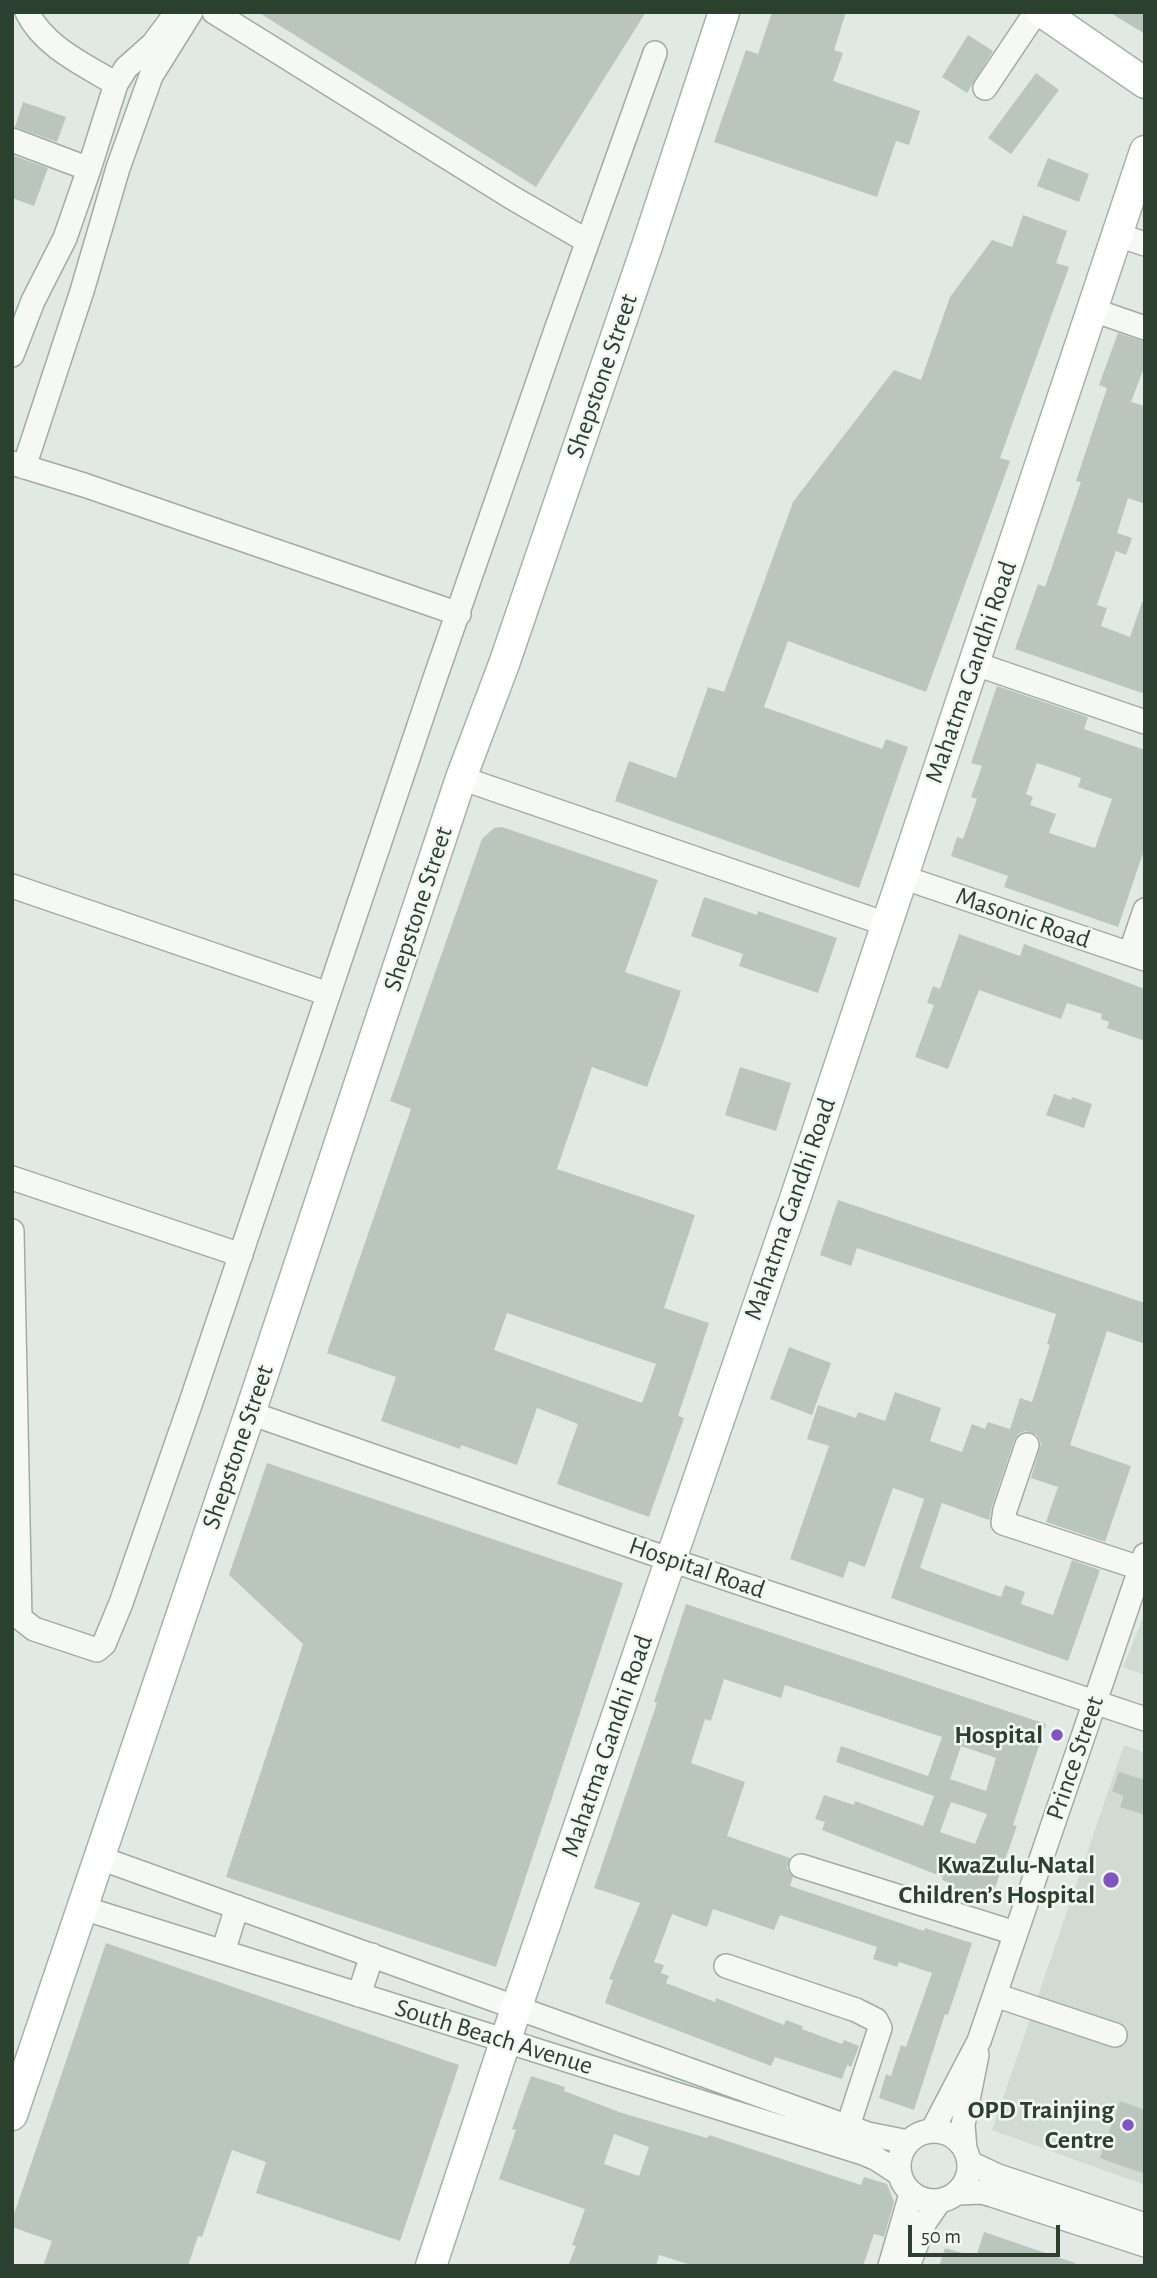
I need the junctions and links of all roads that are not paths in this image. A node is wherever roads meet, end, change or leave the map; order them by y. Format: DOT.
graph roads {
  1 [pos="27,12"];
  2 [pos="179,12"];
  3 [pos="191,12"];
  4 [pos="214,12"];
  5 [pos="724,12"];
  6 [pos="1036,12"];
  7 [pos="1042,12"];
  8 [pos="654,53"];
  9 [pos="1145,83"];
  10 [pos="116,84"];
  11 [pos="985,88"];
  12 [pos="12,140"];
  13 [pos="1145,151"];
  14 [pos="89,169"];
  15 [pos="1131,240"];
  16 [pos="587,241"];
  17 [pos="1093,310"];
  18 [pos="1145,328"];
  19 [pos="12,355"];
  20 [pos="18,465"];
  21 [pos="459,614"];
  22 [pos="973,663"];
  23 [pos="1145,722"];
  24 [pos="461,778"];
  25 [pos="902,877"];
  26 [pos="12,886"];
  27 [pos="1145,910"];
  28 [pos="886,924"];
  29 [pos="1138,956"];
  30 [pos="328,994"];
  31 [pos="12,1178"];
  32 [pos="12,1231"];
  33 [pos="241,1255"];
  34 [pos="250,1413"];
  35 [pos="1027,1445"];
  36 [pos="671,1560"];
  37 [pos="1142,1561"];
  38 [pos="1095,1702"];
  39 [pos="1145,1719"];
  40 [pos="100,1858"];
  41 [pos="801,1866"];
  42 [pos="237,1907"];
  43 [pos="83,1908"];
  44 [pos="1016,1933"];
  45 [pos="223,1952"];
  46 [pos="372,1955"];
  47 [pos="726,1966"];
  48 [pos="359,1995"];
  49 [pos="995,1995"];
  50 [pos="517,2006"];
  51 [pos="1115,2035"];
  52 [pos="506,2040"];
  53 [pos="979,2041"];
  54 [pos="12,2115"];
  55 [pos="848,2126"];
  56 [pos="932,2131"];
  57 [pos="908,2142"];
  58 [pos="967,2156"];
  59 [pos="905,2184"];
  60 [pos="949,2197"];
  61 [pos="1145,2225"];
  62 [pos="1145,2245"];
  63 [pos="431,2266"];
  64 [pos="890,2266"];
  65 [pos="908,2266"];
  1 -- 10 [label="street"];
  2 -- 10 [label="street"];
  3 -- 20 [label="street"];
  4 -- 16 [label="street"];
  5 -- 24 [label="main road, Shepstone Street"];
  6 -- 11 [label="street"];
  7 -- 9 [label="main road"];
  8 -- 16 [label="street"];
  10 -- 14 [label="street"];
  12 -- 14 [label="street"];
  13 -- 15 [label="main road, Mahatma Gandhi Road"];
  14 -- 19 [label="street"];
  15 -- 17 [label="main road, Mahatma Gandhi Road"];
  16 -- 21 [label="street"];
  17 -- 18 [label="street"];
  17 -- 22 [label="main road, Mahatma Gandhi Road"];
  20 -- 21 [label="street"];
  21 -- 30 [label="street"];
  22 -- 23 [label="street"];
  22 -- 25 [label="main road, Mahatma Gandhi Road"];
  24 -- 28 [label="street"];
  24 -- 34 [label="main road, Shepstone Street"];
  25 -- 28 [label="main road, Mahatma Gandhi Road"];
  25 -- 29 [label="street, Masonic Road"];
  26 -- 30 [label="street"];
  27 -- 29 [label="street"];
  28 -- 36 [label="main road, Mahatma Gandhi Road"];
  30 -- 33 [label="street"];
  31 -- 33 [label="street"];
  32 -- 33 [label="street"];
  34 -- 36 [label="street, Hospital Road"];
  34 -- 40 [label="main road, Shepstone Street"];
  35 -- 37 [label="street"];
  36 -- 38 [label="street, Hospital Road"];
  36 -- 50 [label="main road, Mahatma Gandhi Road"];
  37 -- 38 [label="street, Prince Street"];
  38 -- 39 [label="street, Hospital Road"];
  38 -- 44 [label="street, Prince Street"];
  40 -- 42 [label="street, South Beach Avenue"];
  40 -- 43 [label="main road, Shepstone Street"];
  41 -- 44 [label="street"];
  42 -- 45 [label="street"];
  42 -- 46 [label="street, South Beach Avenue"];
  43 -- 45 [label="street, South Beach Avenue"];
  43 -- 54 [label="main road, Shepstone Street"];
  44 -- 49 [label="street, Prince Street"];
  45 -- 48 [label="street, South Beach Avenue"];
  46 -- 48 [label="street"];
  46 -- 50 [label="street, South Beach Avenue"];
  47 -- 55 [label="street"];
  48 -- 52 [label="street, South Beach Avenue"];
  49 -- 51 [label="street"];
  49 -- 53 [label="street, Prince Street"];
  50 -- 52 [label="main road, Mahatma Gandhi Road"];
  50 -- 55 [label="street, South Beach Avenue"];
  52 -- 59 [label="street, South Beach Avenue"];
  52 -- 63 [label="main road, Mahatma Gandhi Road"];
  53 -- 56 [label="street, Prince Street"];
  53 -- 58 [label="street, Prince Street"];
  55 -- 57 [label="street, South Beach Avenue"];
  56 -- 57 [label="street"];
  56 -- 58 [label="street"];
  57 -- 59 [label="street"];
  58 -- 60 [label="street"];
  58 -- 61 [label="street"];
  59 -- 60 [label="street"];
  59 -- 64 [label="street"];
  60 -- 62 [label="street"];
  60 -- 65 [label="street"];
}
